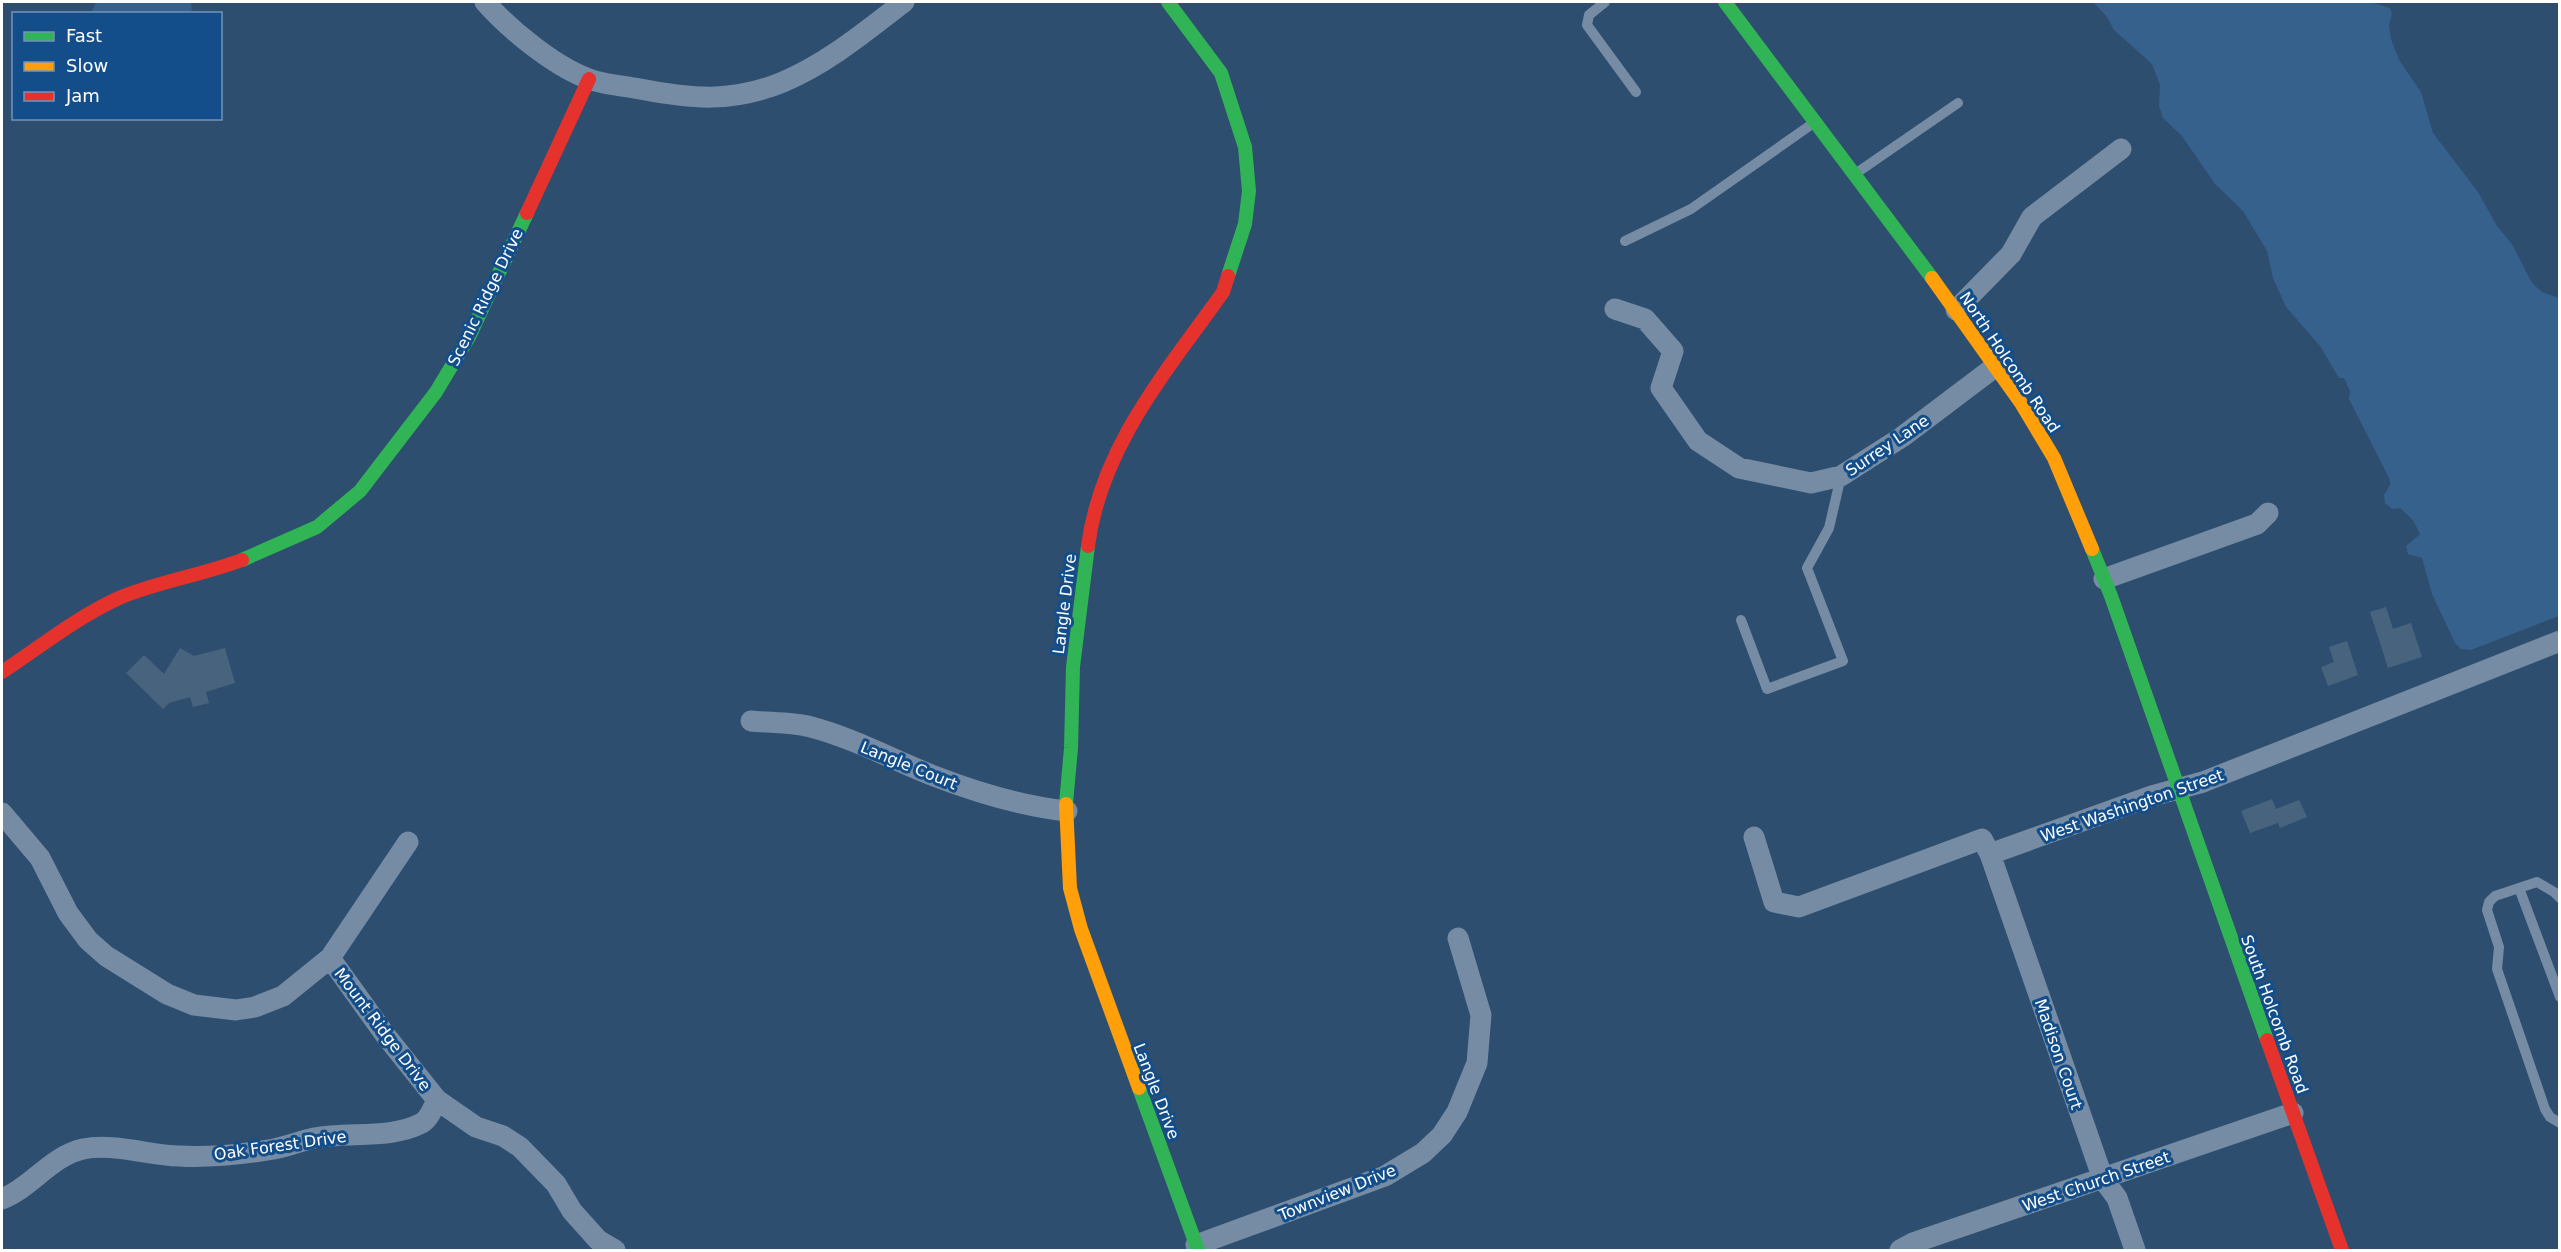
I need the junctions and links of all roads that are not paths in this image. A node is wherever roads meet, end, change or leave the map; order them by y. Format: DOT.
graph roads {
  1 [pos="485,2"];
  2 [pos="904,2"];
  3 [pos="1168,2"];
  4 [pos="1605,2"];
  5 [pos="1725,2"];
  6 [pos="589,79"];
  7 [pos="1636,92"];
  8 [pos="1958,103"];
  9 [pos="1815,122"];
  10 [pos="2121,149"];
  11 [pos="1854,174"];
  12 [pos="1625,241"];
  13 [pos="1615,309"];
  14 [pos="1956,310"];
  15 [pos="1996,366"];
  16 [pos="1841,476"];
  17 [pos="2268,513"];
  18 [pos="2104,579"];
  19 [pos="1741,620"];
  20 [pos="2559,641"];
  21 [pos="2,672"];
  22 [pos="751,721"];
  23 [pos="2177,789"];
  24 [pos="1067,811"];
  25 [pos="2,813"];
  26 [pos="1754,837"];
  27 [pos="408,842"];
  28 [pos="1990,854"];
  29 [pos="2519,888"];
  30 [pos="2559,898"];
  31 [pos="1458,938"];
  32 [pos="330,958"];
  33 [pos="2559,997"];
  34 [pos="437,1100"];
  35 [pos="2293,1113"];
  36 [pos="2559,1124"];
  37 [pos="2103,1179"];
  38 [pos="2,1199"];
  39 [pos="1197,1248"];
  40 [pos="615,1251"];
  41 [pos="1900,1251"];
  42 [pos="2135,1251"];
  43 [pos="2342,1251"];
  1 -- 6 [label="street"];
  2 -- 6 [label="street"];
  3 -- 24 [label="street, Langle Drive"];
  4 -- 7 [label="lane"];
  5 -- 9 [label="street, North Holcomb Road"];
  6 -- 21 [label="street, Scenic Ridge Drive"];
  8 -- 11 [label="lane"];
  9 -- 11 [label="street, North Holcomb Road"];
  9 -- 12 [label="lane"];
  10 -- 14 [label="street"];
  11 -- 14 [label="street, North Holcomb Road"];
  13 -- 16 [label="street, Surrey Lane"];
  14 -- 15 [label="street, North Holcomb Road"];
  15 -- 16 [label="street, Surrey Lane"];
  15 -- 18 [label="street, North Holcomb Road"];
  16 -- 19 [label="lane"];
  17 -- 18 [label="street"];
  18 -- 23 [label="street, North Holcomb Road"];
  20 -- 23 [label="street, West Washington Street"];
  22 -- 24 [label="street, Langle Court"];
  23 -- 28 [label="street, West Washington Street"];
  23 -- 35 [label="street, South Holcomb Road"];
  24 -- 39 [label="street, Langle Drive"];
  25 -- 32 [label="street"];
  26 -- 28 [label="street"];
  27 -- 32 [label="street"];
  28 -- 37 [label="street, Madison Court"];
  29 -- 30 [label="lane"];
  29 -- 33 [label="lane"];
  29 -- 36 [label="lane"];
  31 -- 39 [label="street, Townview Drive"];
  32 -- 34 [label="street, Mount Ridge Drive"];
  34 -- 38 [label="street, Oak Forest Drive"];
  34 -- 40 [label="street"];
  35 -- 37 [label="street, West Church Street"];
  35 -- 43 [label="street, South Holcomb Road"];
  37 -- 41 [label="street, West Church Street"];
  37 -- 42 [label="street, Madison Court"];
}
